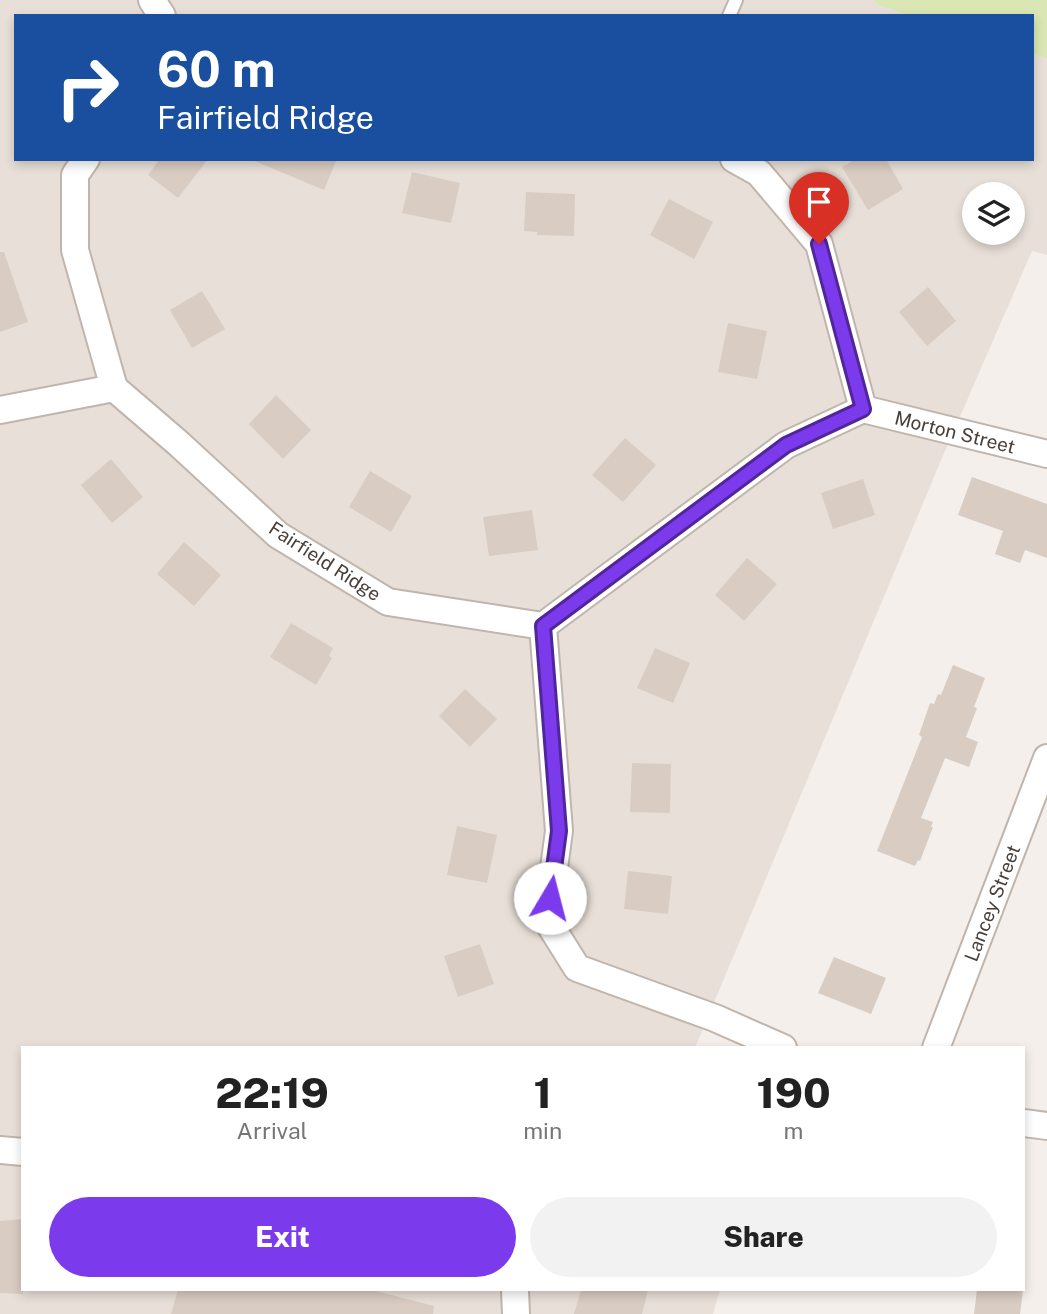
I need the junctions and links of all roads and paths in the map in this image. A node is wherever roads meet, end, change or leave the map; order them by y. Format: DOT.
graph roads {
  1 [pos="85,161"];
  2 [pos="738,161"];
  3 [pos="114,388"];
  4 [pos="863,409"];
  5 [pos="0,410"];
  6 [pos="1047,454"];
  7 [pos="543,626"];
  8 [pos="1047,758"];
  9 [pos="778,1046"];
  10 [pos="937,1046"];
  11 [pos="1025,1123"];
  12 [pos="1047,1126"];
  13 [pos="0,1150"];
  14 [pos="21,1152"];
  15 [pos="515,1291"];
  16 [pos="516,1314"];
  1 -- 3 [label="street"];
  2 -- 4 [label="street"];
  3 -- 5 [label="street"];
  3 -- 7 [label="street, Fairfield Ridge"];
  4 -- 6 [label="street, Morton Street"];
  4 -- 7 [label="street"];
  7 -- 9 [label="street"];
  8 -- 10 [label="street, Lancey Street"];
  11 -- 12 [label="street"];
  13 -- 14 [label="street"];
  15 -- 16 [label="street"];
}
